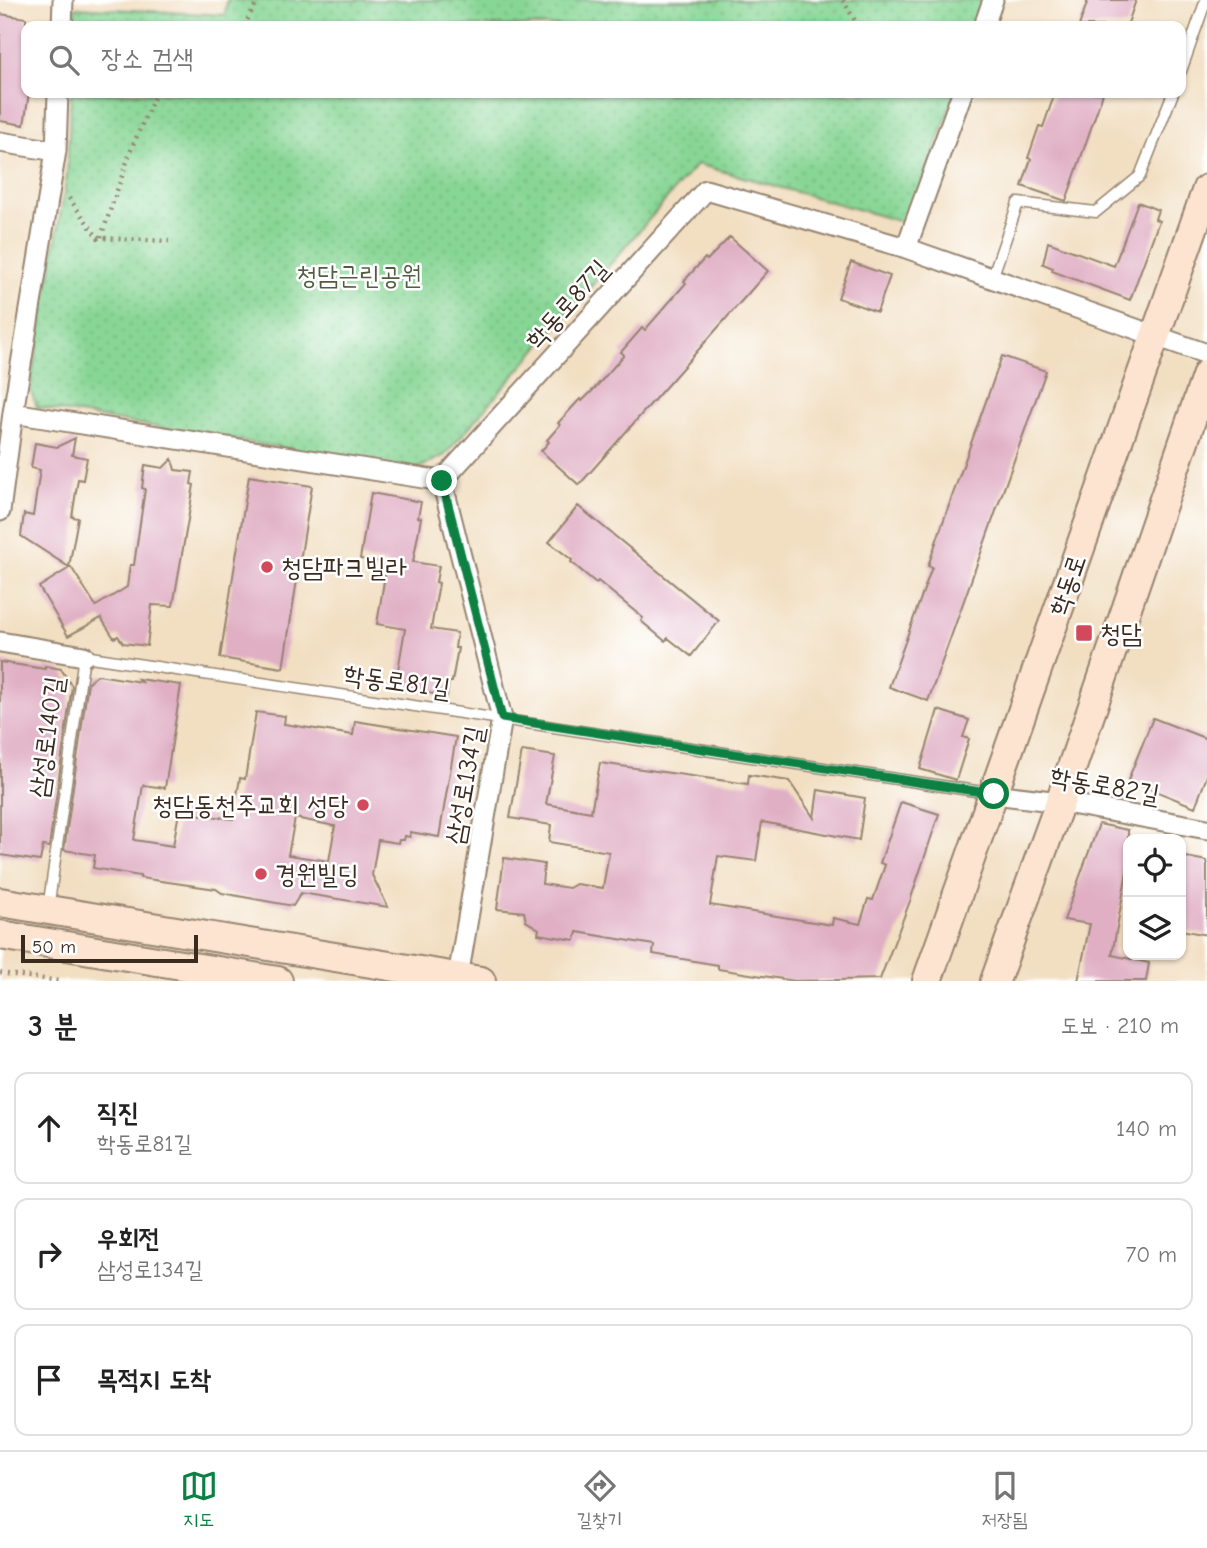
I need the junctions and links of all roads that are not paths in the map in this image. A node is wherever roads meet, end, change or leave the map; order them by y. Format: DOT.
graph roads {
  1 [pos="63,0"];
  2 [pos="993,0"];
  3 [pos="1206,0"];
  4 [pos="62,21"];
  5 [pos="986,21"];
  6 [pos="1186,57"];
  7 [pos="58,98"];
  8 [pos="960,98"];
  9 [pos="1171,98"];
  10 [pos="0,142"];
  11 [pos="56,152"];
  12 [pos="1207,189"];
  13 [pos="906,248"];
  14 [pos="992,278"];
  15 [pos="1155,335"];
  16 [pos="1207,354"];
  17 [pos="1207,374"];
  18 [pos="6,412"];
  19 [pos="442,481"];
  20 [pos="0,511"];
  21 [pos="0,642"];
  22 [pos="84,656"];
  23 [pos="502,718"];
  24 [pos="994,794"];
  25 [pos="1060,803"];
  26 [pos="1207,829"];
  27 [pos="0,902"];
  28 [pos="48,910"];
  29 [pos="0,934"];
  30 [pos="469,979"];
  31 [pos="278,981"];
  32 [pos="927,981"];
  33 [pos="995,981"];
  1 -- 4 [label="street"];
  2 -- 5 [label="street"];
  3 -- 6 [label="lane"];
  7 -- 11 [label="street"];
  8 -- 13 [label="street"];
  9 -- 14 [label="lane"];
  10 -- 11 [label="street"];
  11 -- 18 [label="street"];
  12 -- 15 [label="main road, 학동로"];
  13 -- 14 [label="street, 학동로87길"];
  13 -- 19 [label="street, 학동로87길"];
  14 -- 15 [label="street, 학동로87길"];
  15 -- 16 [label="street, 학동로87길"];
  15 -- 24 [label="main road, 학동로"];
  17 -- 25 [label="main road"];
  18 -- 19 [label="street"];
  18 -- 20 [label="street"];
  19 -- 23 [label="street, 삼성로134길"];
  21 -- 22 [label="street, 삼성로140길"];
  22 -- 23 [label="lane, 학동로81길"];
  22 -- 28 [label="lane, 삼성로140길"];
  23 -- 24 [label="lane, 학동로81길"];
  23 -- 30 [label="street, 삼성로134길"];
  24 -- 25 [label="street, 학동로82길"];
  24 -- 32 [label="main road, 학동로"];
  25 -- 26 [label="street, 학동로82길"];
  25 -- 33 [label="main road"];
  27 -- 28 [label="main road"];
  28 -- 30 [label="main road"];
  29 -- 31 [label="main road"];
}
